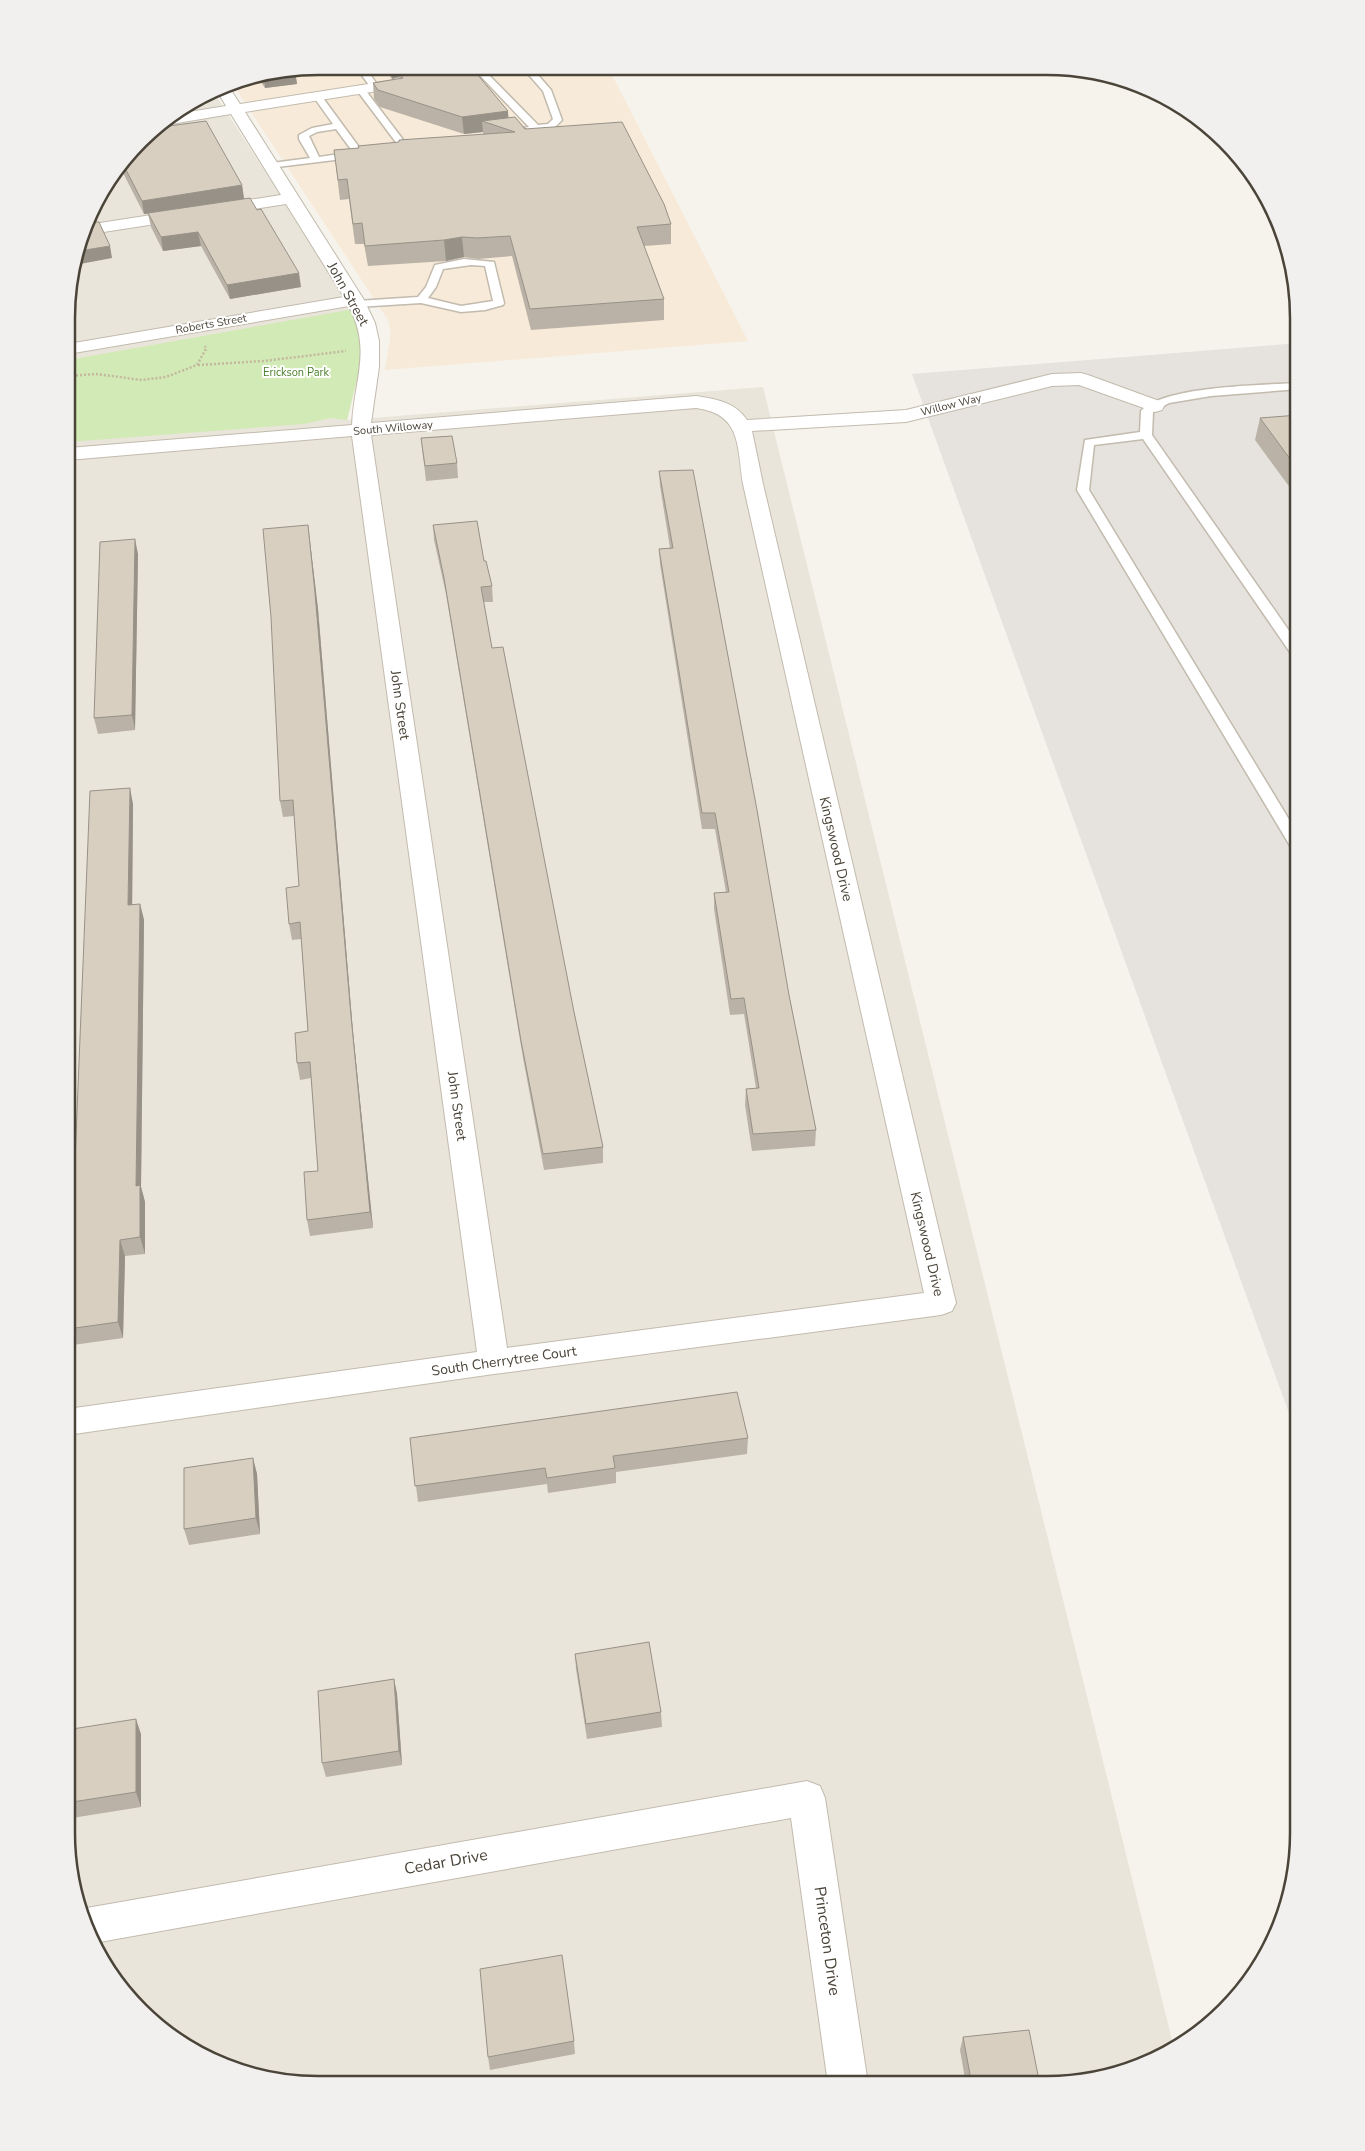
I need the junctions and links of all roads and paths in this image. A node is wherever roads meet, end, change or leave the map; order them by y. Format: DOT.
graph roads {
  1 [pos="363,75"];
  2 [pos="443,75"];
  3 [pos="483,75"];
  4 [pos="534,75"];
  5 [pos="368,88"];
  6 [pos="225,93"];
  7 [pos="317,96"];
  8 [pos="235,110"];
  9 [pos="180,118"];
  10 [pos="338,126"];
  11 [pos="535,128"];
  12 [pos="508,133"];
  13 [pos="405,147"];
  14 [pos="371,152"];
  15 [pos="359,154"];
  16 [pos="316,160"];
  17 [pos="272,166"];
  18 [pos="291,198"];
  19 [pos="92,229"];
  20 [pos="421,300"];
  21 [pos="356,302"];
  22 [pos="198,327"];
  23 [pos="75,348"];
  24 [pos="348,351"];
  25 [pos="197,365"];
  26 [pos="75,376"];
  27 [pos="1290,387"];
  28 [pos="1155,406"];
  29 [pos="742,426"];
  30 [pos="361,430"];
  31 [pos="1146,435"];
  32 [pos="75,453"];
  33 [pos="1290,642"];
  34 [pos="1290,836"];
  35 [pos="941,1302"];
  36 [pos="494,1362"];
  37 [pos="75,1421"];
  38 [pos="807,1798"];
  39 [pos="93,1925"];
  40 [pos="847,2076"];
  1 -- 5 [label="lane"];
  2 -- 5 [label="street"];
  3 -- 11 [label="lane"];
  4 -- 11 [label="lane"];
  5 -- 7 [label="street"];
  5 -- 13 [label="lane"];
  6 -- 8 [label="street, John Street"];
  7 -- 8 [label="street"];
  7 -- 10 [label="lane"];
  8 -- 9 [label="street"];
  8 -- 17 [label="street, John Street"];
  10 -- 15 [label="lane"];
  10 -- 16 [label="lane"];
  11 -- 12 [label="lane"];
  14 -- 15 [label="lane"];
  15 -- 16 [label="lane"];
  16 -- 17 [label="lane"];
  17 -- 18 [label="street, John Street"];
  18 -- 19 [label="street"];
  18 -- 21 [label="street, John Street"];
  20 -- 20 [label="lane"];
  20 -- 21 [label="lane"];
  21 -- 22 [label="street, Roberts Street"];
  21 -- 30 [label="street, John Street"];
  22 -- 23 [label="street, Roberts Street"];
  22 -- 25 [label="path"];
  24 -- 25 [label="path"];
  25 -- 26 [label="path"];
  27 -- 28 [label="lane"];
  28 -- 29 [label="street, Willow Way"];
  28 -- 31 [label="lane"];
  29 -- 30 [label="street, South Willoway"];
  29 -- 35 [label="street, Kingswood Drive"];
  30 -- 32 [label="street, South Willoway"];
  30 -- 36 [label="street, John Street"];
  31 -- 33 [label="lane"];
  31 -- 34 [label="lane"];
  35 -- 36 [label="street, South Cherrytree Court"];
  36 -- 37 [label="street, South Cherrytree Court"];
  38 -- 39 [label="street, Cedar Drive"];
  38 -- 40 [label="street, Princeton Drive"];
}
